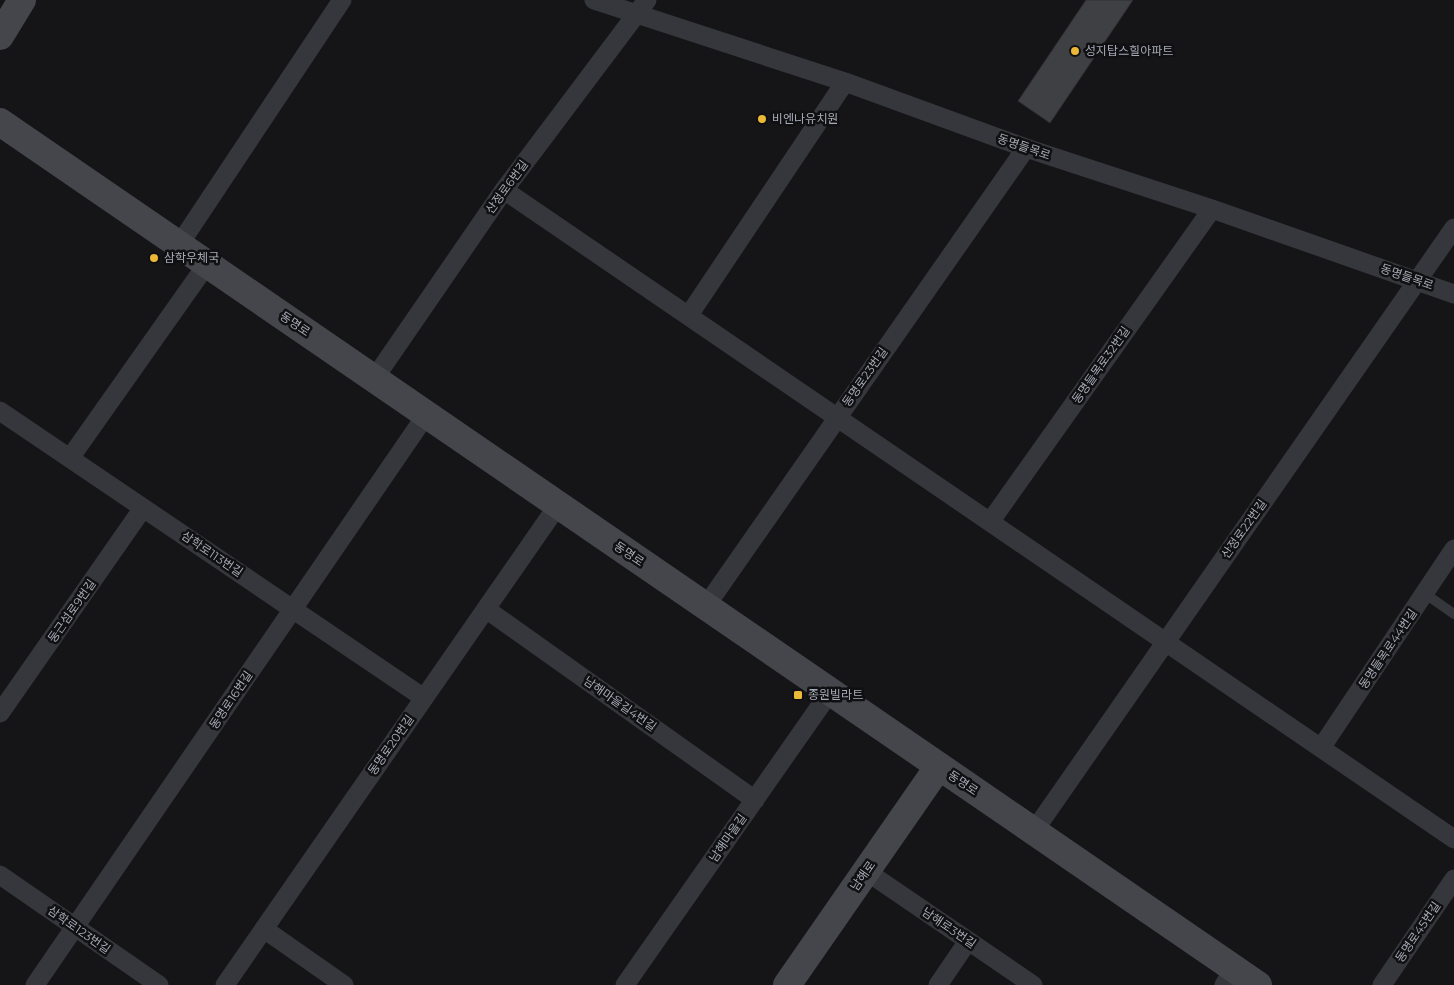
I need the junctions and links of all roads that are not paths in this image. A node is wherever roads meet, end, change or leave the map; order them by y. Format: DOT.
graph roads {
  1 [pos="22,0"];
  2 [pos="342,0"];
  3 [pos="594,0"];
  4 [pos="642,7"];
  5 [pos="0,36"];
  6 [pos="845,82"];
  7 [pos="0,122"];
  8 [pos="1026,148"];
  9 [pos="504,190"];
  10 [pos="1212,209"];
  11 [pos="1454,228"];
  12 [pos="179,245"];
  13 [pos="207,264"];
  14 [pos="1418,281"];
  15 [pos="1454,294"];
  16 [pos="689,315"];
  17 [pos="374,379"];
  18 [pos="0,411"];
  19 [pos="426,415"];
  20 [pos="838,417"];
  21 [pos="70,458"];
  22 [pos="558,505"];
  23 [pos="143,508"];
  24 [pos="990,522"];
  25 [pos="1454,549"];
  26 [pos="1424,593"];
  27 [pos="706,606"];
  28 [pos="486,608"];
  29 [pos="293,609"];
  30 [pos="1454,614"];
  31 [pos="1165,642"];
  32 [pos="830,692"];
  33 [pos="424,698"];
  34 [pos="0,713"];
  35 [pos="1321,748"];
  36 [pos="939,766"];
  37 [pos="755,800"];
  38 [pos="1034,831"];
  39 [pos="1454,839"];
  40 [pos="866,871"];
  41 [pos="0,875"];
  42 [pos="1454,879"];
  43 [pos="75,927"];
  44 [pos="264,929"];
  45 [pos="968,941"];
  46 [pos="1229,977"];
  47 [pos="35,985"];
  48 [pos="159,985"];
  49 [pos="225,985"];
  50 [pos="344,985"];
  51 [pos="625,985"];
  52 [pos="787,985"];
  53 [pos="938,985"];
  54 [pos="1033,985"];
  55 [pos="1258,985"];
  56 [pos="1382,985"];
  1 -- 5 [label="street"];
  2 -- 12 [label="street"];
  3 -- 4 [label="street, 동명들목로"];
  4 -- 6 [label="street, 동명들목로"];
  4 -- 9 [label="street, 산정로6번길"];
  6 -- 8 [label="street, 동명들목로"];
  6 -- 16 [label="street"];
  7 -- 12 [label="street, 동명로"];
  8 -- 10 [label="street, 동명들목로"];
  8 -- 20 [label="street, 동명로23번길"];
  9 -- 16 [label="street"];
  9 -- 17 [label="street, 산정로6번길"];
  10 -- 14 [label="street, 동명들목로"];
  10 -- 24 [label="street, 동명들목로32번길"];
  11 -- 14 [label="street, 산정로22번길"];
  12 -- 13 [label="street, 동명로"];
  13 -- 17 [label="street, 동명로"];
  13 -- 21 [label="street"];
  14 -- 15 [label="street, 동명들목로"];
  14 -- 31 [label="street, 산정로22번길"];
  16 -- 20 [label="street"];
  17 -- 19 [label="street, 동명로"];
  18 -- 21 [label="street, 삼학로113번길"];
  19 -- 22 [label="street, 동명로"];
  19 -- 29 [label="street, 동명로16번길"];
  20 -- 24 [label="street"];
  20 -- 27 [label="street, 동명로23번길"];
  21 -- 23 [label="street, 삼학로113번길"];
  22 -- 27 [label="street, 동명로"];
  22 -- 28 [label="street, 동명로20번길"];
  23 -- 29 [label="street, 삼학로113번길"];
  23 -- 34 [label="street, 둥근섬로9번길"];
  24 -- 31 [label="street"];
  25 -- 26 [label="street, 동명들목로44번길"];
  26 -- 30 [label="lane"];
  26 -- 35 [label="street, 동명들목로44번길"];
  27 -- 32 [label="street, 동명로"];
  28 -- 33 [label="street, 동명로20번길"];
  28 -- 37 [label="street, 남해마을길4번길"];
  29 -- 33 [label="street, 삼학로113번길"];
  29 -- 43 [label="street, 동명로16번길"];
  31 -- 35 [label="street"];
  31 -- 38 [label="street, 산정로22번길"];
  32 -- 36 [label="street, 동명로"];
  32 -- 37 [label="street, 남해마을길"];
  33 -- 44 [label="street, 동명로20번길"];
  35 -- 39 [label="street"];
  36 -- 38 [label="street, 동명로"];
  36 -- 40 [label="street, 남해로"];
  37 -- 51 [label="street, 남해마을길"];
  38 -- 46 [label="street, 동명로"];
  40 -- 45 [label="street, 남해로3번길"];
  40 -- 52 [label="street, 남해로"];
  41 -- 43 [label="street, 삼학로123번길"];
  42 -- 56 [label="street, 동명로45번길"];
  43 -- 47 [label="street, 동명로16번길"];
  43 -- 48 [label="street, 삼학로123번길"];
  44 -- 49 [label="street, 동명로20번길"];
  44 -- 50 [label="street"];
  45 -- 53 [label="street"];
  45 -- 54 [label="street, 남해로3번길"];
  46 -- 55 [label="street, 동명로"];
}
